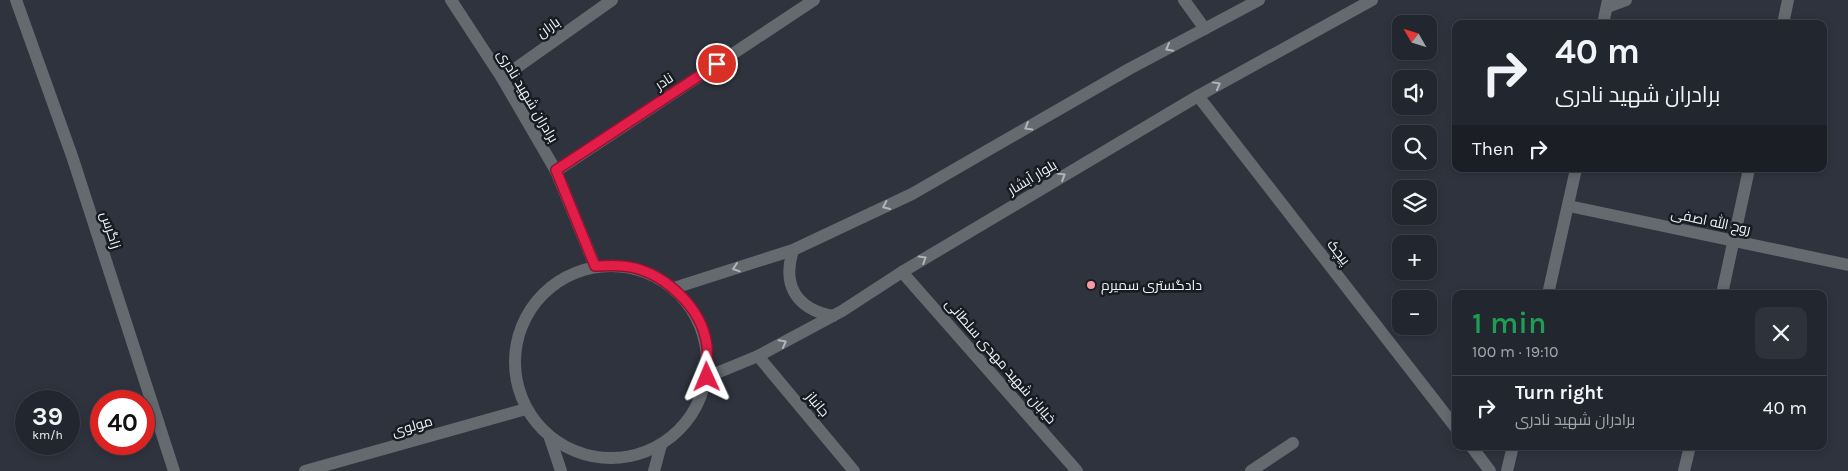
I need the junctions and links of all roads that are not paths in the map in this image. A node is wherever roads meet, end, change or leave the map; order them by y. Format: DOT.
graph roads {
  1 [pos="16,0"];
  2 [pos="451,0"];
  3 [pos="612,0"];
  4 [pos="814,0"];
  5 [pos="1184,0"];
  6 [pos="1259,0"];
  7 [pos="1372,0"];
  8 [pos="1626,0"];
  9 [pos="1788,0"];
  10 [pos="1607,3"];
  11 [pos="1604,20"];
  12 [pos="1784,20"];
  13 [pos="1205,29"];
  14 [pos="502,78"];
  15 [pos="1198,96"];
  16 [pos="556,170"];
  17 [pos="1575,172"];
  18 [pos="1748,172"];
  19 [pos="1569,206"];
  20 [pos="1733,241"];
  21 [pos="793,250"];
  22 [pos="1848,265"];
  23 [pos="595,266"];
  24 [pos="902,272"];
  25 [pos="674,288"];
  26 [pos="1549,290"];
  27 [pos="1723,290"];
  28 [pos="832,316"];
  29 [pos="758,356"];
  30 [pos="707,377"];
  31 [pos="526,409"];
  32 [pos="1452,423"];
  33 [pos="550,438"];
  34 [pos="1293,443"];
  35 [pos="661,445"];
  36 [pos="1474,450"];
  37 [pos="1512,450"];
  38 [pos="1689,450"];
  39 [pos="174,471"];
  40 [pos="305,471"];
  41 [pos="561,471"];
  42 [pos="654,471"];
  43 [pos="854,471"];
  44 [pos="1077,471"];
  45 [pos="1251,471"];
  46 [pos="1490,471"];
  47 [pos="1507,471"];
  48 [pos="1684,471"];
  1 -- 39 [label="street, زاگرس"];
  2 -- 14 [label="street, برادران شهید نادری"];
  3 -- 14 [label="street, باران"];
  4 -- 16 [label="street, نادر"];
  5 -- 13 [label="street"];
  6 -- 13 [label="street"];
  15 -- 7 [label="street, بلوار آبشار, one-way"];
  8 -- 10 [label="street"];
  9 -- 12 [label="street"];
  10 -- 11 [label="street"];
  13 -- 21 [label="street, one-way"];
  14 -- 16 [label="street, برادران شهید نادری"];
  24 -- 15 [label="street, بلوار آبشار, one-way"];
  15 -- 32 [label="street, پیچک"];
  16 -- 23 [label="street, برادران شهید نادری"];
  17 -- 19 [label="street"];
  18 -- 20 [label="street"];
  19 -- 20 [label="street, روح الله اصفی"];
  19 -- 26 [label="street"];
  20 -- 22 [label="street, روح الله اصفی"];
  20 -- 27 [label="street"];
  21 -- 25 [label="street, one-way"];
  21 -- 28 [label="street"];
  23 -- 25 [label="street"];
  23 -- 31 [label="street"];
  24 -- 28 [label="street, بلوار آبشار"];
  24 -- 44 [label="street, خیابان شهید مهدی سلطانی"];
  25 -- 30 [label="street"];
  29 -- 28 [label="street, بلوار آبشار, one-way"];
  29 -- 30 [label="street, بلوار آبشار"];
  29 -- 43 [label="street, جانباز"];
  30 -- 35 [label="street"];
  31 -- 33 [label="street"];
  31 -- 40 [label="street, مولوی"];
  33 -- 35 [label="street"];
  33 -- 41 [label="street"];
  34 -- 45 [label="street"];
  35 -- 42 [label="street"];
  36 -- 46 [label="street"];
  37 -- 47 [label="street"];
  38 -- 48 [label="street"];
}
